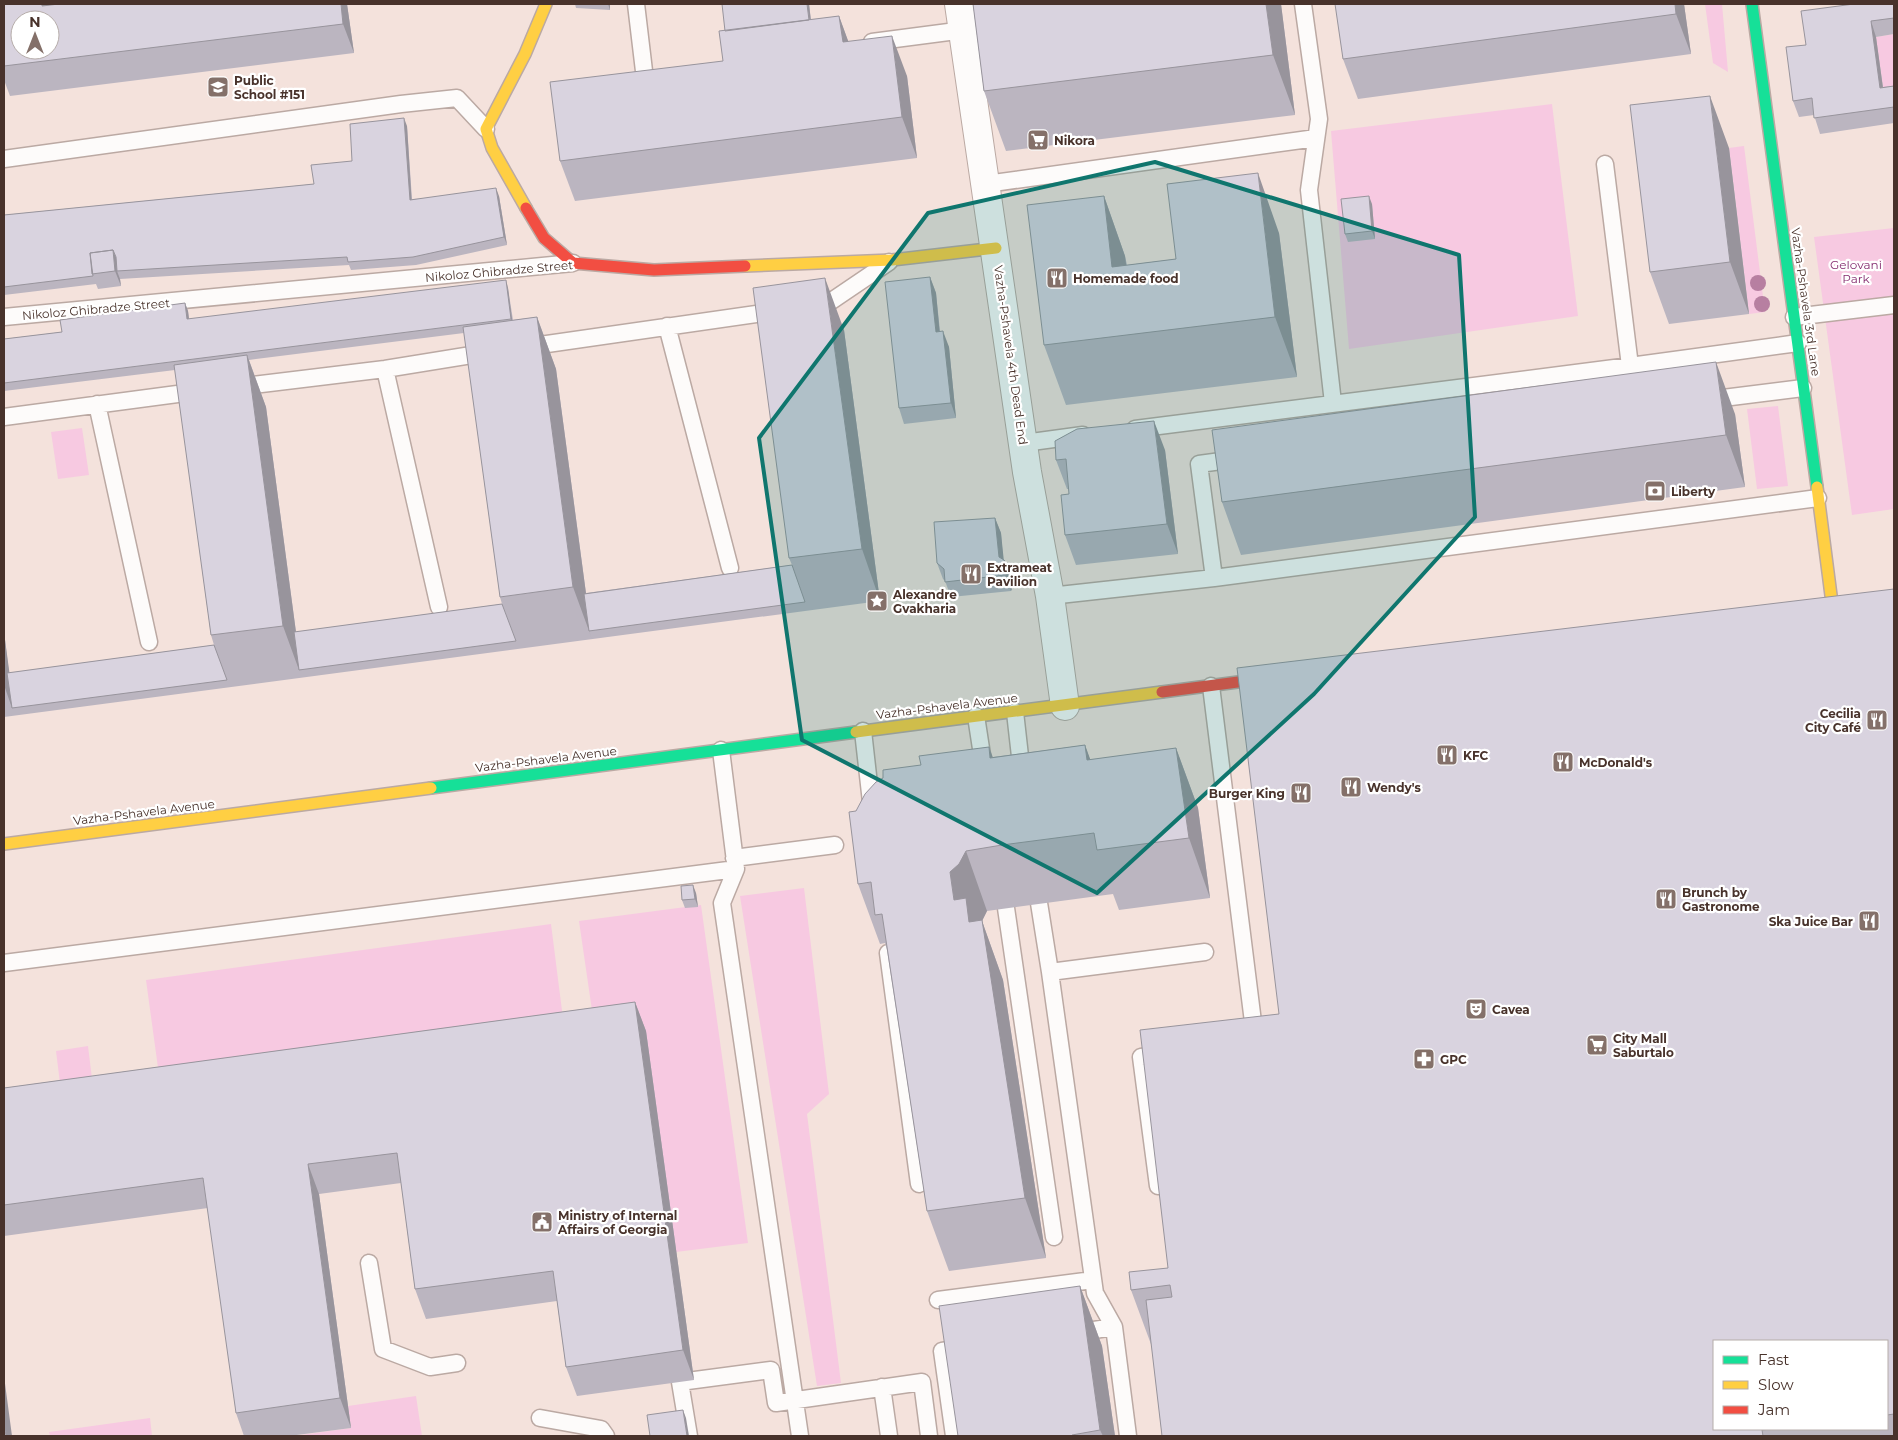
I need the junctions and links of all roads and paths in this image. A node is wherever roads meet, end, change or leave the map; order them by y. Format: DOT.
graph roads {
  1 [pos="546,4"];
  2 [pos="636,4"];
  3 [pos="1303,4"];
  4 [pos="1752,4"];
  5 [pos="962,17"];
  6 [pos="855,44"];
  7 [pos="661,69"];
  8 [pos="644,71"];
  9 [pos="625,73"];
  10 [pos="486,129"];
  11 [pos="1316,138"];
  12 [pos="4,159"];
  13 [pos="1605,164"];
  14 [pos="986,184"];
  15 [pos="996,248"];
  16 [pos="892,260"];
  17 [pos="573,263"];
  18 [pos="1894,305"];
  19 [pos="4,317"];
  20 [pos="1794,317"];
  21 [pos="667,326"];
  22 [pos="1798,343"];
  23 [pos="1630,366"];
  24 [pos="385,369"];
  25 [pos="1803,388"];
  26 [pos="1692,402"];
  27 [pos="1333,403"];
  28 [pos="97,404"];
  29 [pos="4,417"];
  30 [pos="1120,430"];
  31 [pos="1097,434"];
  32 [pos="1024,443"];
  33 [pos="1249,458"];
  34 [pos="1818,498"];
  35 [pos="730,568"];
  36 [pos="1214,578"];
  37 [pos="1050,596"];
  38 [pos="1832,603"];
  39 [pos="438,607"];
  40 [pos="149,642"];
  41 [pos="1291,675"];
  42 [pos="1242,681"];
  43 [pos="1211,686"];
  44 [pos="1244,698"];
  45 [pos="1065,706"];
  46 [pos="1015,712"];
  47 [pos="976,716"];
  48 [pos="863,731"];
  49 [pos="720,750"];
  50 [pos="986,783"];
  51 [pos="1024,787"];
  52 [pos="875,830"];
  53 [pos="4,844"];
  54 [pos="835,845"];
  55 [pos="735,864"];
  56 [pos="1039,904"];
  57 [pos="1006,908"];
  58 [pos="887,942"];
  59 [pos="1205,952"];
  60 [pos="4,963"];
  61 [pos="1050,972"];
  62 [pos="1237,1046"];
  63 [pos="1180,1052"];
  64 [pos="919,1184"];
  65 [pos="1160,1200"];
  66 [pos="1054,1237"];
  67 [pos="369,1263"];
  68 [pos="1094,1280"];
  69 [pos="938,1300"];
  70 [pos="1114,1328"];
  71 [pos="1056,1335"];
  72 [pos="980,1346"];
  73 [pos="457,1364"];
  74 [pos="882,1387"];
  75 [pos="794,1400"];
  76 [pos="540,1418"];
  77 [pos="606,1436"];
  78 [pos="689,1436"];
  79 [pos="800,1436"];
  80 [pos="889,1436"];
  81 [pos="929,1436"];
  82 [pos="954,1436"];
  83 [pos="1128,1436"];
  1 -- 10 [label="street"];
  2 -- 8 [label="lane"];
  3 -- 11 [label="lane"];
  4 -- 20 [label="street, Vazha-Pshavela 3rd Lane"];
  5 -- 6 [label="lane"];
  5 -- 14 [label="street, Vazha-Pshavela 4th Dead End"];
  7 -- 8 [label="lane"];
  8 -- 9 [label="lane"];
  10 -- 12 [label="lane"];
  10 -- 17 [label="street"];
  11 -- 14 [label="lane"];
  11 -- 27 [label="lane"];
  13 -- 23 [label="lane"];
  14 -- 15 [label="street, Vazha-Pshavela 4th Dead End"];
  15 -- 16 [label="street, Nikoloz Ghibradze Street"];
  15 -- 32 [label="street, Vazha-Pshavela 4th Dead End"];
  16 -- 17 [label="street, Nikoloz Ghibradze Street"];
  16 -- 21 [label="lane"];
  17 -- 19 [label="lane, Nikoloz Ghibradze Street"];
  18 -- 20 [label="lane"];
  20 -- 22 [label="street, Vazha-Pshavela 3rd Lane"];
  21 -- 24 [label="lane"];
  21 -- 35 [label="lane"];
  22 -- 23 [label="lane"];
  22 -- 25 [label="street, Vazha-Pshavela 3rd Lane"];
  23 -- 27 [label="lane"];
  24 -- 28 [label="lane"];
  24 -- 39 [label="lane"];
  25 -- 26 [label="lane"];
  25 -- 34 [label="street, Vazha-Pshavela 3rd Lane"];
  27 -- 30 [label="lane"];
  28 -- 29 [label="lane"];
  28 -- 40 [label="lane"];
  31 -- 32 [label="lane"];
  32 -- 37 [label="street, Vazha-Pshavela 4th Dead End"];
  33 -- 36 [label="lane"];
  34 -- 36 [label="lane"];
  34 -- 38 [label="street, Vazha-Pshavela 3rd Lane"];
  36 -- 37 [label="lane"];
  37 -- 45 [label="street, Vazha-Pshavela 4th Dead End"];
  41 -- 42 [label="street, Vazha-Pshavela Avenue"];
  42 -- 43 [label="street, Vazha-Pshavela Avenue"];
  42 -- 44 [label="lane"];
  43 -- 45 [label="street, Vazha-Pshavela Avenue"];
  43 -- 62 [label="lane"];
  45 -- 46 [label="street, Vazha-Pshavela Avenue"];
  46 -- 47 [label="street, Vazha-Pshavela Avenue"];
  46 -- 51 [label="lane"];
  47 -- 48 [label="street, Vazha-Pshavela Avenue"];
  47 -- 50 [label="lane"];
  48 -- 49 [label="street, Vazha-Pshavela Avenue"];
  48 -- 52 [label="lane"];
  49 -- 53 [label="street, Vazha-Pshavela Avenue"];
  49 -- 55 [label="lane"];
  54 -- 55 [label="lane"];
  55 -- 60 [label="lane"];
  55 -- 75 [label="lane"];
  56 -- 61 [label="lane"];
  57 -- 66 [label="lane"];
  58 -- 64 [label="lane"];
  59 -- 61 [label="lane"];
  61 -- 68 [label="lane"];
  63 -- 65 [label="lane"];
  67 -- 73 [label="lane"];
  68 -- 69 [label="lane"];
  68 -- 70 [label="lane"];
  70 -- 71 [label="lane"];
  70 -- 83 [label="lane"];
  72 -- 82 [label="lane"];
  74 -- 75 [label="lane"];
  74 -- 80 [label="lane"];
  74 -- 81 [label="lane"];
  75 -- 78 [label="lane"];
  75 -- 79 [label="lane"];
  76 -- 77 [label="lane"];
}
